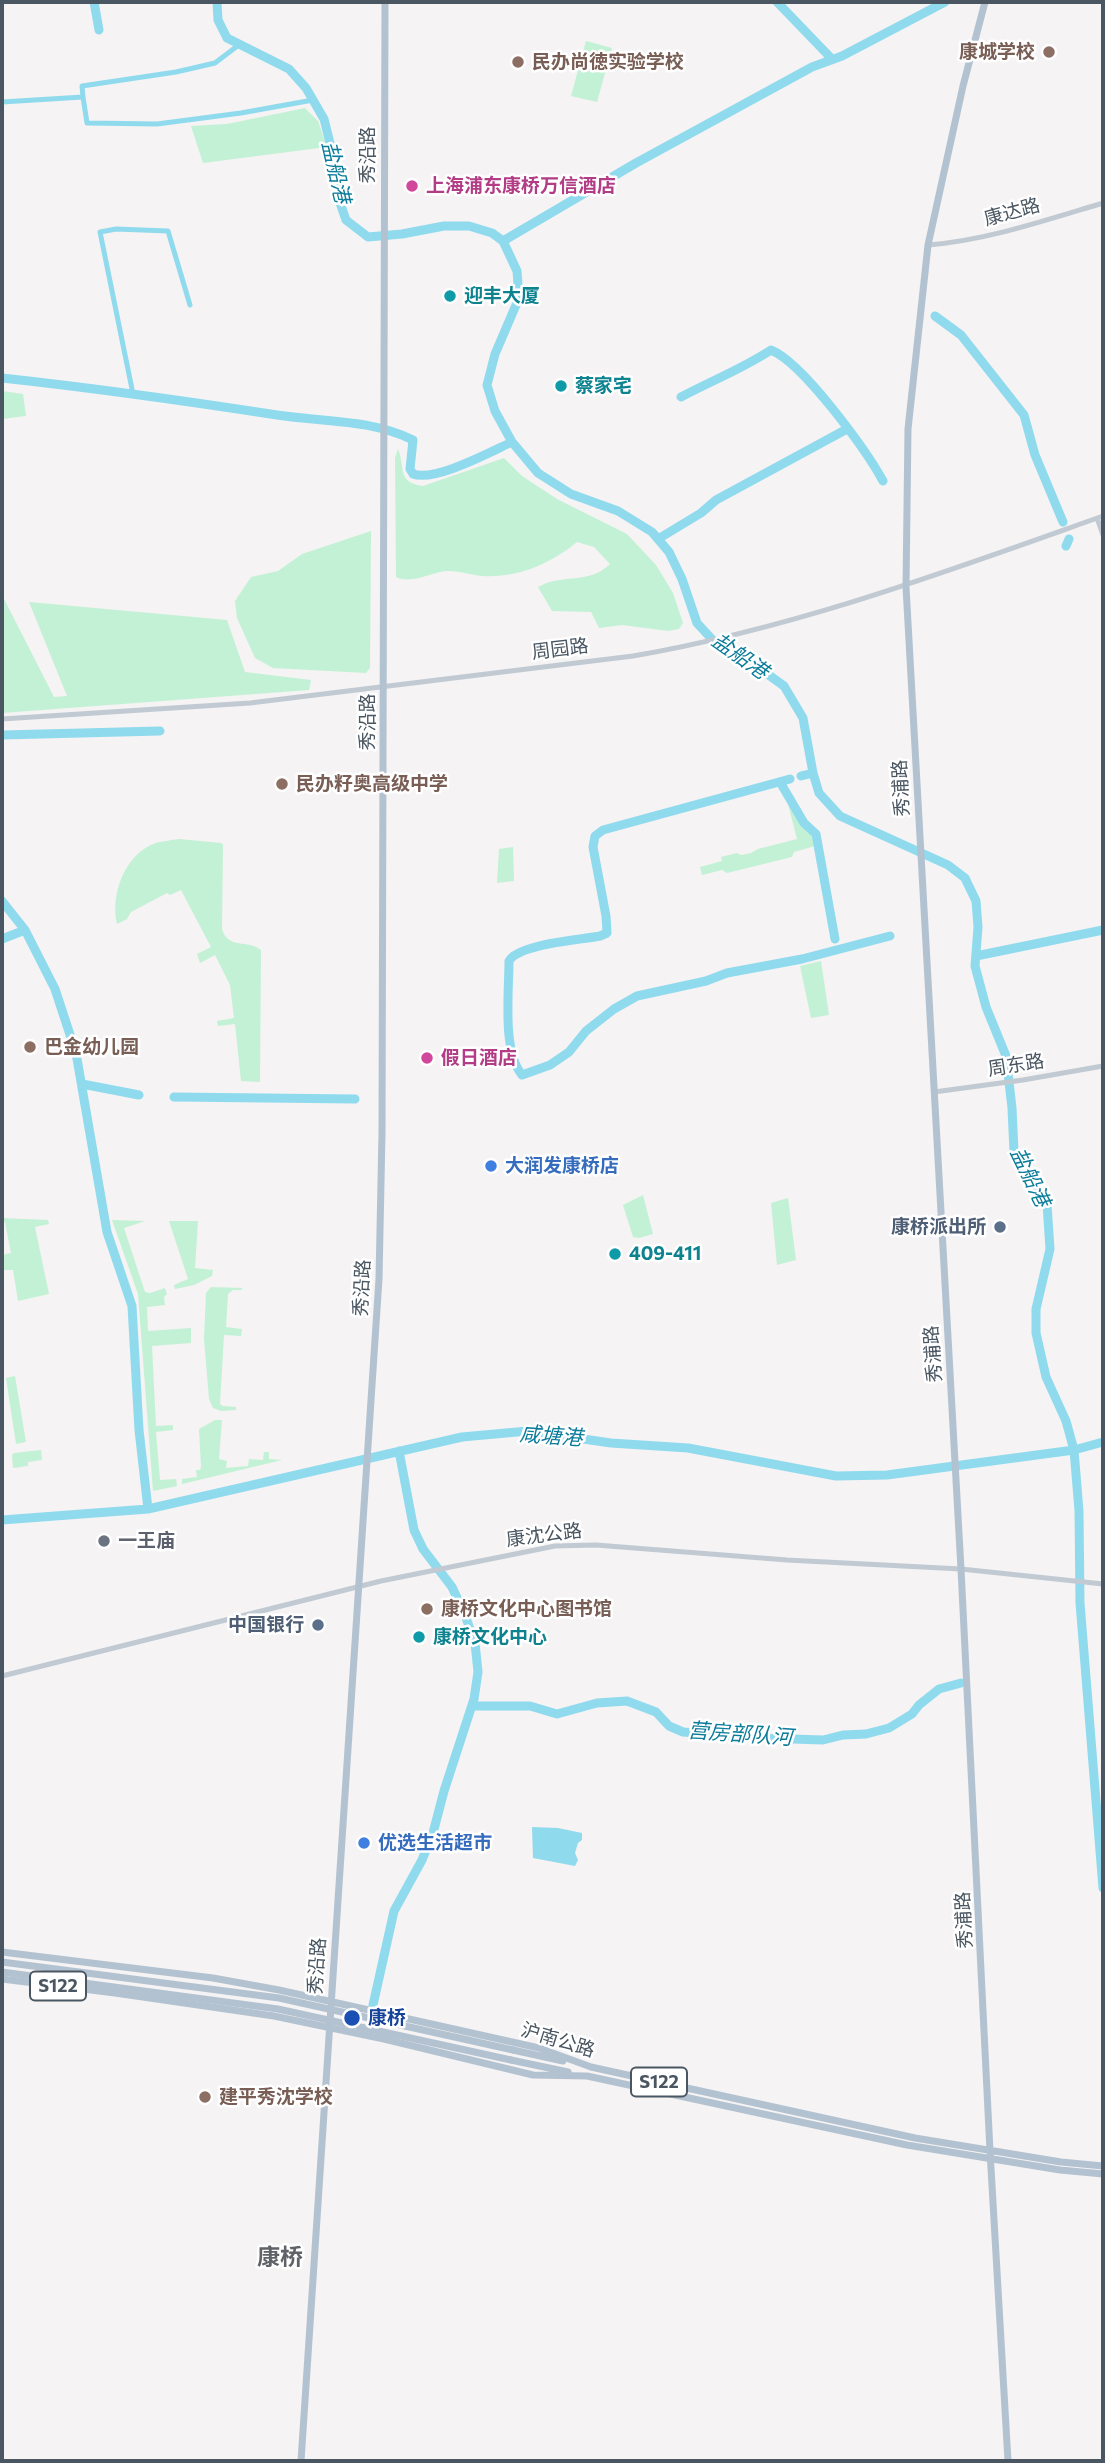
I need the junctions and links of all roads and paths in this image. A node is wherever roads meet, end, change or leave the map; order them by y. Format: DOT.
graph roads {
  1 [pos="385,2"];
  2 [pos="985,2"];
  3 [pos="1103,203"];
  4 [pos="928,245"];
  5 [pos="1100,517"];
  6 [pos="1103,536"];
  7 [pos="905,587"];
  8 [pos="383,687"];
  9 [pos="2,719"];
  10 [pos="1103,1066"];
  11 [pos="934,1091"];
  12 [pos="961,1569"];
  13 [pos="1103,1584"];
  14 [pos="358,1587"];
  15 [pos="2,1676"];
  16 [pos="2,1952"];
  17 [pos="2,1962"];
  18 [pos="2,1972"];
  19 [pos="2,1979"];
  20 [pos="330,2000"];
  21 [pos="328,2028"];
  22 [pos="591,2067"];
  23 [pos="587,2076"];
  24 [pos="990,2155"];
  25 [pos="1103,2165"];
  26 [pos="1103,2174"];
  27 [pos="301,2461"];
  28 [pos="1008,2461"];
  1 -- 8 [label="main road, 秀沿路"];
  2 -- 4 [label="main road, 秀浦路"];
  3 -- 4 [label="street, 康达路"];
  4 -- 7 [label="main road, 秀浦路"];
  5 -- 6 [label="street"];
  5 -- 7 [label="street, 周园路"];
  7 -- 8 [label="street, 周园路"];
  7 -- 11 [label="main road, 秀浦路"];
  8 -- 9 [label="street, 周园路"];
  8 -- 14 [label="main road, 秀沿路"];
  10 -- 11 [label="street, 周东路"];
  11 -- 12 [label="main road, 秀浦路"];
  12 -- 13 [label="street, 康沈公路"];
  12 -- 14 [label="street, 康沈公路"];
  12 -- 24 [label="main road, 秀浦路"];
  14 -- 15 [label="street, 康沈公路"];
  14 -- 20 [label="main road, 秀沿路"];
  16 -- 20 [label="main road, 沪南公路 / S122"];
  17 -- 22 [label="main road, bridge"];
  18 -- 23 [label="main road, bridge"];
  19 -- 21 [label="main road, 沪南公路 / S122"];
  20 -- 21 [label="main road, 秀沿路"];
  20 -- 22 [label="main road, 沪南公路 / S122"];
  21 -- 23 [label="main road, 沪南公路 / S122"];
  21 -- 27 [label="main road, 秀沿路"];
  22 -- 24 [label="main road, 沪南公路 / S122"];
  23 -- 24 [label="main road, 沪南公路 / S122"];
  24 -- 25 [label="main road, 沪南公路 / S122"];
  24 -- 26 [label="main road, 沪南公路 / S122"];
  24 -- 28 [label="main road, 秀浦路"];
}
